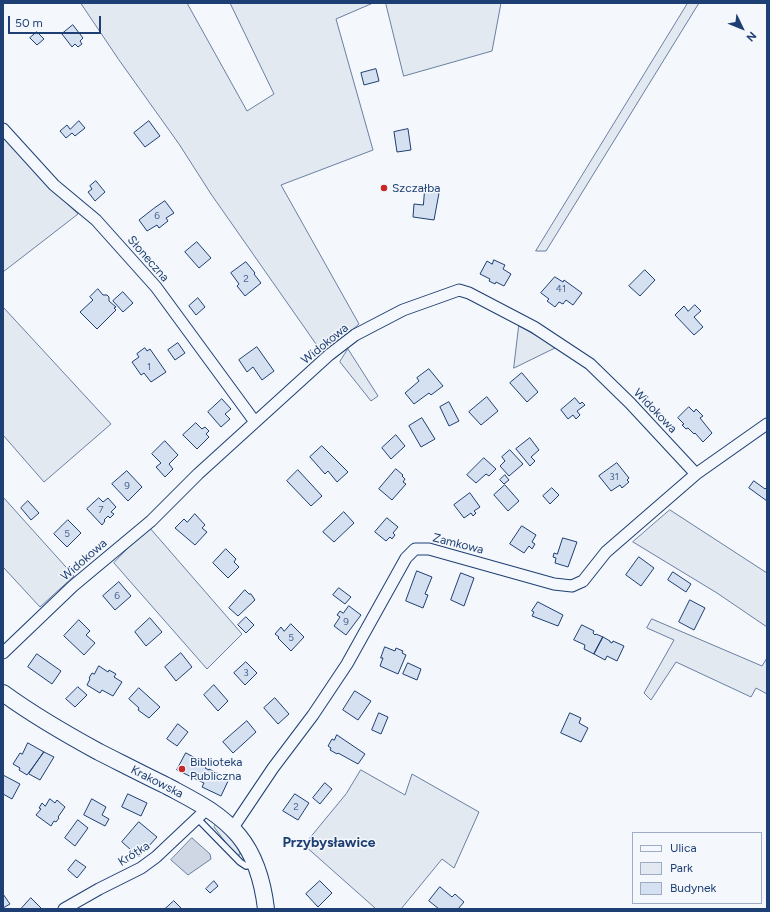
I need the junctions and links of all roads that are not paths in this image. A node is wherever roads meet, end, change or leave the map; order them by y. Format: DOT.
graph roads {
  1 [pos="3,129"];
  2 [pos="255,422"];
  3 [pos="767,424"];
  4 [pos="696,474"];
  5 [pos="3,653"];
  6 [pos="3,693"];
  7 [pos="202,813"];
  8 [pos="232,829"];
  9 [pos="255,864"];
  10 [pos="64,909"];
  11 [pos="266,909"];
  1 -- 2 [label="street, Słoneczna"];
  2 -- 4 [label="street, Widokowa"];
  2 -- 5 [label="street, Widokowa"];
  3 -- 4 [label="street, Zamkowa"];
  4 -- 8 [label="street, Zamkowa"];
  6 -- 7 [label="main road, Krakowska"];
  7 -- 8 [label="main road, Krakowska"];
  7 -- 9 [label="lane"];
  7 -- 10 [label="street, Krótka"];
  8 -- 9 [label="main road, Krakowska"];
  9 -- 11 [label="main road, Krakowska"];
}
